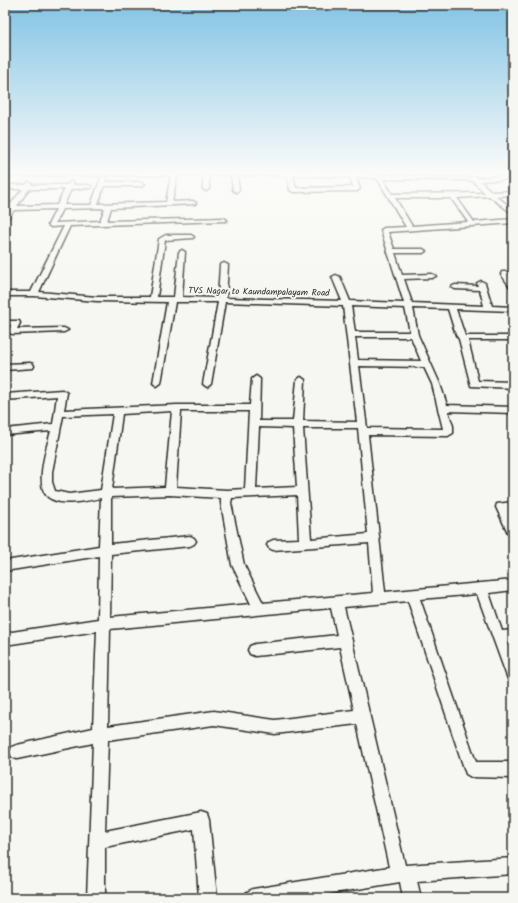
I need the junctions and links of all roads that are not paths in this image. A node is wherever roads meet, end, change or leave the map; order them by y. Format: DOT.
graph roads {
  1 [pos="56,214"];
  2 [pos="106,214"];
  3 [pos="402,214"];
  4 [pos="465,214"];
  5 [pos="224,220"];
  6 [pos="513,221"];
  7 [pos="103,223"];
  8 [pos="68,224"];
  9 [pos="472,224"];
  10 [pos="410,228"];
  11 [pos="191,237"];
  12 [pos="391,251"];
  13 [pos="424,251"];
  14 [pos="182,252"];
  15 [pos="224,265"];
  16 [pos="505,274"];
  17 [pos="336,276"];
  18 [pos="432,276"];
  19 [pos="400,277"];
  20 [pos="513,285"];
  21 [pos="456,287"];
  22 [pos="5,294"];
  23 [pos="34,294"];
  24 [pos="153,299"];
  25 [pos="175,300"];
  26 [pos="222,300"];
  27 [pos="347,304"];
  28 [pos="409,306"];
  29 [pos="451,307"];
  30 [pos="489,308"];
  31 [pos="513,309"];
  32 [pos="5,323"];
  33 [pos="64,330"];
  34 [pos="351,334"];
  35 [pos="414,335"];
  36 [pos="463,338"];
  37 [pos="513,338"];
  38 [pos="354,364"];
  39 [pos="426,364"];
  40 [pos="30,366"];
  41 [pos="5,367"];
  42 [pos="256,378"];
  43 [pos="301,380"];
  44 [pos="157,383"];
  45 [pos="207,384"];
  46 [pos="513,385"];
  47 [pos="5,397"];
  48 [pos="177,408"];
  49 [pos="254,408"];
  50 [pos="443,408"];
  51 [pos="118,410"];
  52 [pos="513,410"];
  53 [pos="59,413"];
  54 [pos="254,424"];
  55 [pos="298,424"];
  56 [pos="57,427"];
  57 [pos="362,428"];
  58 [pos="5,432"];
  59 [pos="170,490"];
  60 [pos="302,491"];
  61 [pos="106,493"];
  62 [pos="250,493"];
  63 [pos="226,494"];
  64 [pos="513,506"];
  65 [pos="513,532"];
  66 [pos="374,538"];
  67 [pos="190,541"];
  68 [pos="304,544"];
  69 [pos="273,545"];
  70 [pos="105,550"];
  71 [pos="5,566"];
  72 [pos="513,585"];
  73 [pos="481,588"];
  74 [pos="412,595"];
  75 [pos="380,598"];
  76 [pos="336,601"];
  77 [pos="260,609"];
  78 [pos="104,624"];
  79 [pos="513,636"];
  80 [pos="498,637"];
  81 [pos="5,639"];
  82 [pos="345,640"];
  83 [pos="256,650"];
  84 [pos="513,674"];
  85 [pos="363,716"];
  86 [pos="101,734"];
  87 [pos="17,752"];
  88 [pos="513,770"];
  89 [pos="97,841"];
  90 [pos="513,866"];
  91 [pos="403,873"];
  92 [pos="96,898"];
  93 [pos="208,898"];
  94 [pos="253,898"];
  95 [pos="412,898"];
  1 -- 8 [label="street"];
  2 -- 7 [label="street"];
  3 -- 10 [label="street"];
  4 -- 9 [label="street"];
  5 -- 7 [label="street"];
  6 -- 9 [label="street"];
  7 -- 8 [label="street"];
  8 -- 23 [label="street"];
  9 -- 10 [label="street"];
  10 -- 12 [label="street"];
  11 -- 24 [label="street"];
  12 -- 13 [label="street"];
  12 -- 19 [label="street"];
  14 -- 25 [label="street"];
  15 -- 26 [label="street"];
  16 -- 20 [label="street"];
  17 -- 27 [label="street"];
  18 -- 19 [label="street"];
  19 -- 28 [label="street"];
  21 -- 30 [label="street"];
  22 -- 23 [label="street, TVS Nagar to Kaundampalayam Road"];
  23 -- 24 [label="street, TVS Nagar to Kaundampalayam Road"];
  24 -- 25 [label="street, TVS Nagar to Kaundampalayam Road"];
  25 -- 26 [label="street, TVS Nagar to Kaundampalayam Road"];
  25 -- 44 [label="street"];
  26 -- 27 [label="street, TVS Nagar to Kaundampalayam Road"];
  26 -- 45 [label="street"];
  27 -- 28 [label="street, TVS Nagar to Kaundampalayam Road"];
  27 -- 34 [label="street"];
  28 -- 29 [label="street, TVS Nagar to Kaundampalayam Road"];
  28 -- 35 [label="street"];
  29 -- 30 [label="street, TVS Nagar to Kaundampalayam Road"];
  29 -- 36 [label="street"];
  30 -- 31 [label="street, TVS Nagar to Kaundampalayam Road"];
  32 -- 33 [label="street"];
  34 -- 35 [label="street"];
  34 -- 38 [label="street"];
  35 -- 39 [label="street"];
  36 -- 37 [label="street"];
  36 -- 46 [label="street"];
  38 -- 39 [label="street"];
  38 -- 57 [label="street"];
  39 -- 50 [label="street"];
  40 -- 41 [label="street"];
  42 -- 49 [label="street"];
  43 -- 55 [label="street"];
  47 -- 53 [label="street"];
  48 -- 49 [label="street"];
  48 -- 51 [label="street"];
  48 -- 59 [label="street"];
  49 -- 54 [label="street"];
  50 -- 52 [label="street"];
  50 -- 57 [label="street"];
  51 -- 53 [label="street"];
  51 -- 61 [label="street"];
  53 -- 56 [label="street"];
  54 -- 55 [label="street"];
  54 -- 62 [label="street"];
  55 -- 57 [label="street"];
  55 -- 60 [label="street"];
  56 -- 58 [label="street"];
  56 -- 61 [label="street"];
  57 -- 66 [label="street"];
  59 -- 61 [label="street"];
  59 -- 63 [label="street"];
  60 -- 62 [label="street"];
  60 -- 68 [label="street"];
  61 -- 70 [label="street"];
  62 -- 63 [label="street"];
  63 -- 77 [label="street"];
  64 -- 65 [label="street"];
  66 -- 68 [label="street"];
  66 -- 75 [label="street"];
  67 -- 70 [label="street"];
  68 -- 69 [label="street"];
  70 -- 71 [label="street"];
  70 -- 78 [label="street"];
  72 -- 73 [label="street"];
  73 -- 74 [label="street"];
  73 -- 80 [label="street"];
  74 -- 75 [label="street"];
  74 -- 88 [label="street"];
  75 -- 76 [label="street"];
  76 -- 77 [label="street"];
  76 -- 82 [label="street"];
  77 -- 78 [label="street"];
  78 -- 81 [label="street"];
  78 -- 86 [label="street"];
  79 -- 80 [label="street"];
  80 -- 84 [label="street"];
  82 -- 83 [label="street"];
  82 -- 85 [label="street"];
  85 -- 86 [label="street"];
  85 -- 91 [label="street"];
  86 -- 87 [label="street"];
  86 -- 89 [label="street"];
  89 -- 92 [label="street"];
  89 -- 93 [label="street"];
  90 -- 91 [label="street"];
  91 -- 94 [label="street"];
  91 -- 95 [label="street"];
}
